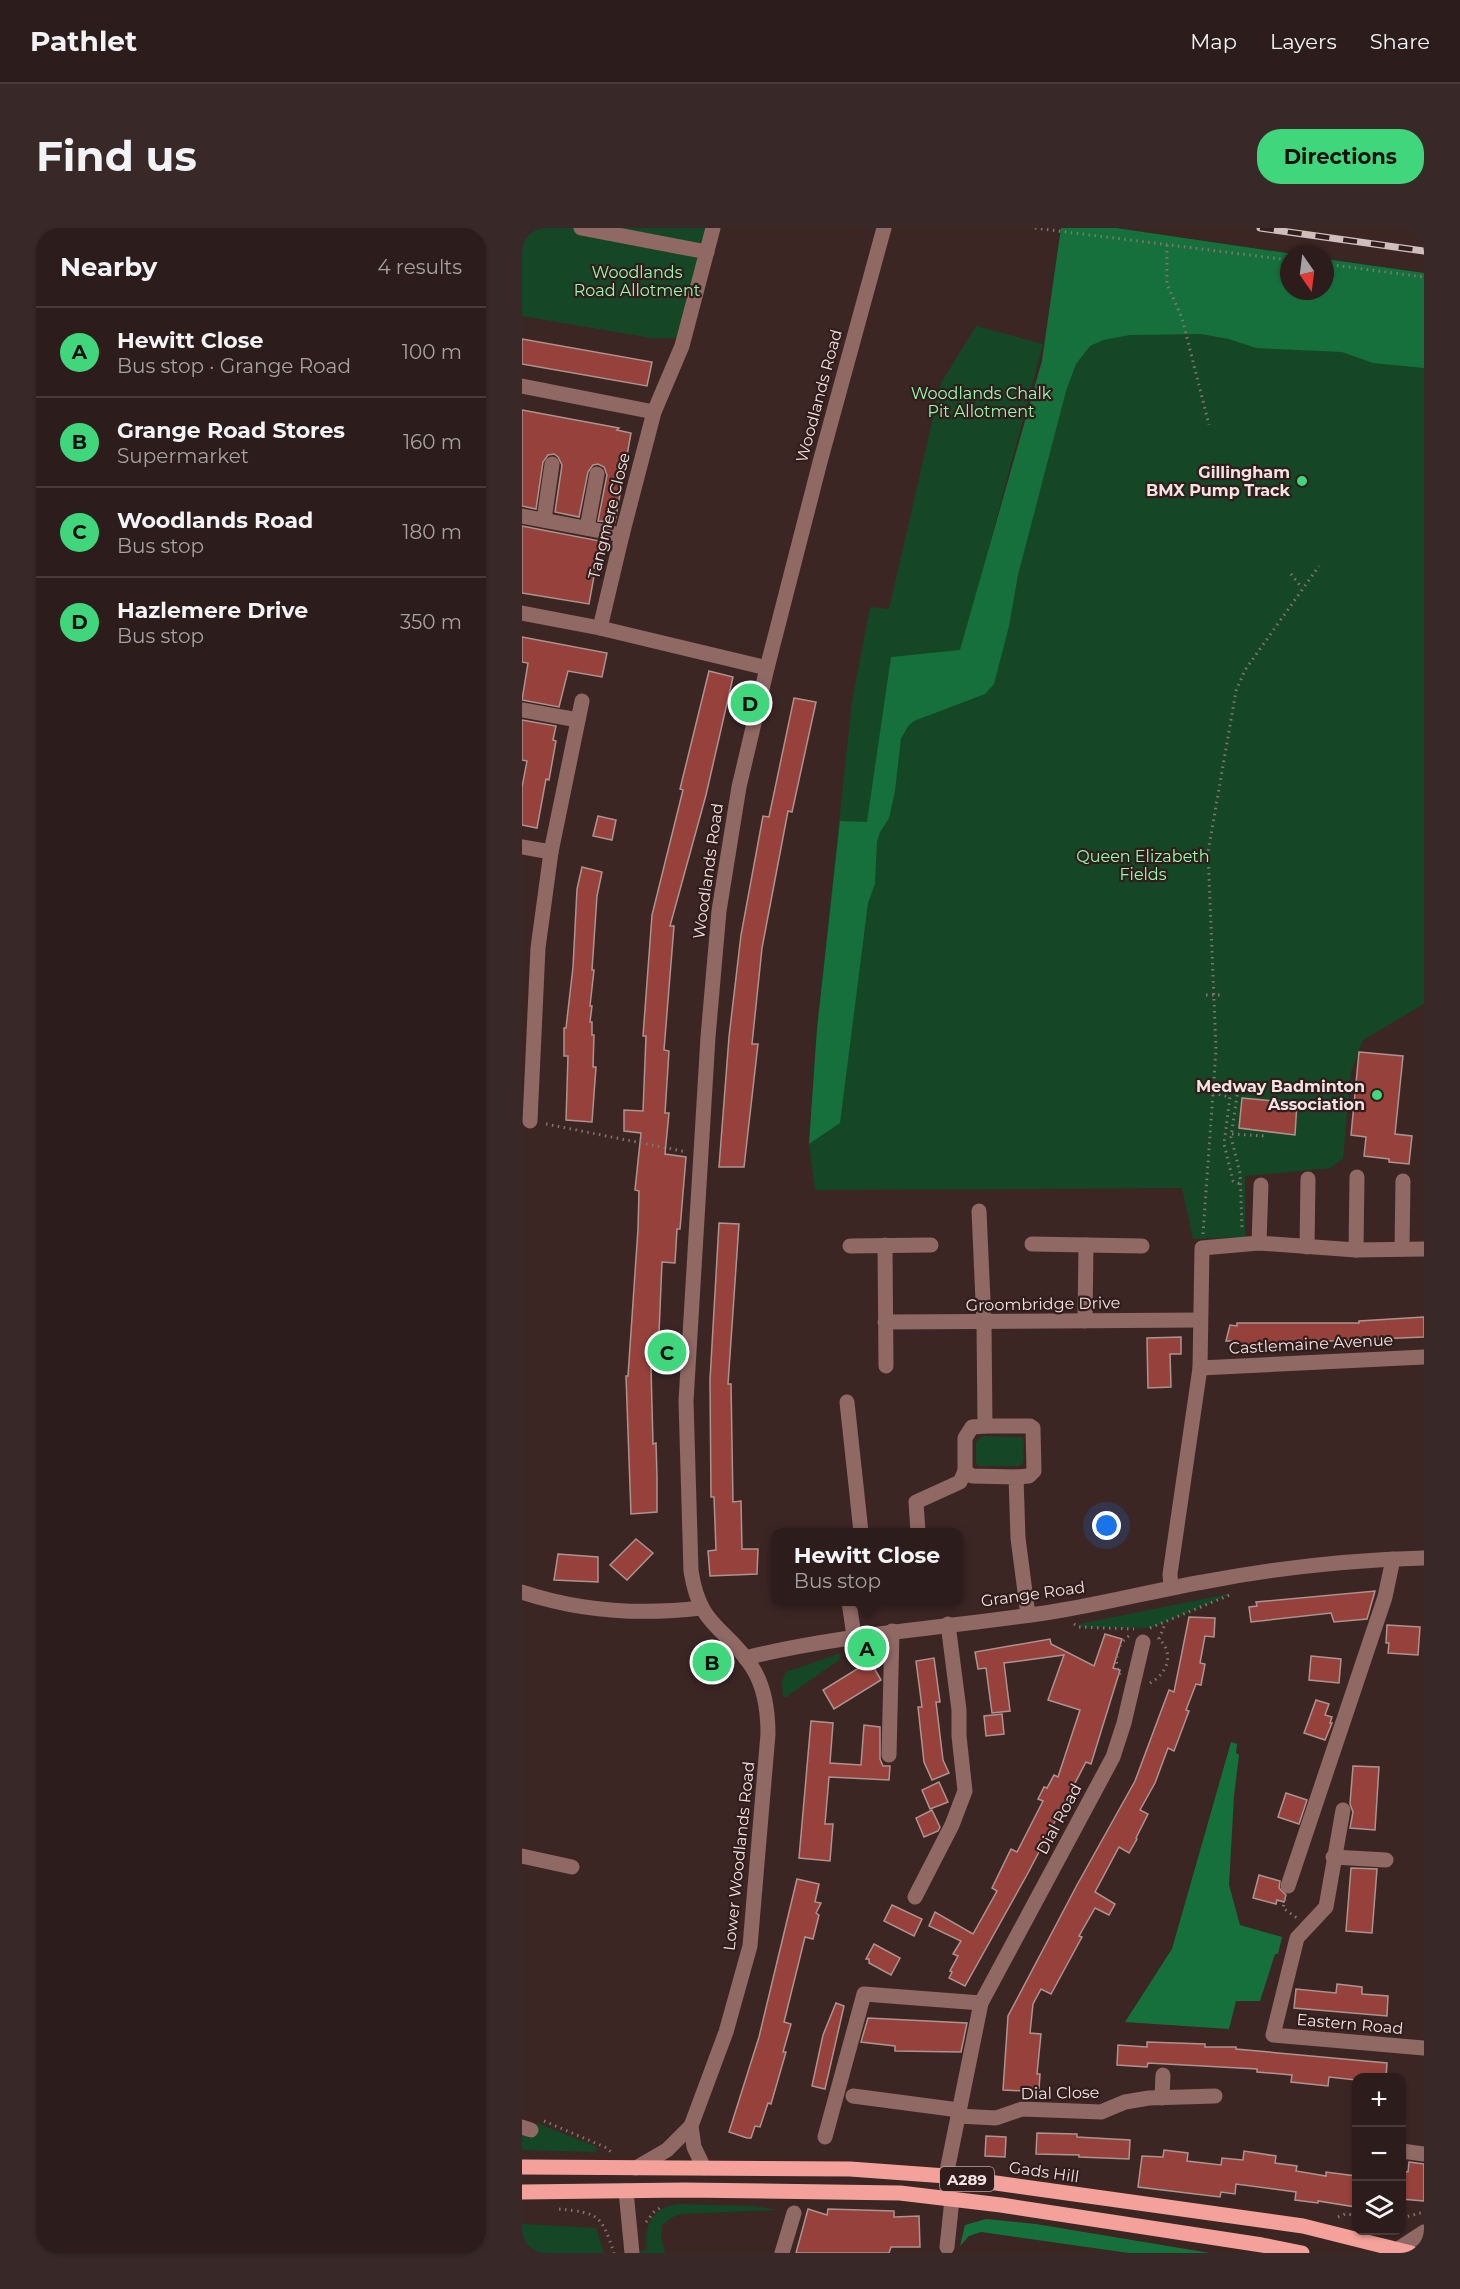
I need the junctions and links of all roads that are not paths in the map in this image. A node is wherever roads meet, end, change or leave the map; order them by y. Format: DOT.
graph roads {
  1 [pos="581,228"];
  2 [pos="713,228"];
  3 [pos="884,228"];
  4 [pos="707,252"];
  5 [pos="522,386"];
  6 [pos="654,412"];
  7 [pos="552,464"];
  8 [pos="597,474"];
  9 [pos="522,516"];
  10 [pos="544,520"];
  11 [pos="587,528"];
  12 [pos="622,535"];
  13 [pos="522,613"];
  14 [pos="600,628"];
  15 [pos="767,668"];
  16 [pos="582,701"];
  17 [pos="522,710"];
  18 [pos="578,720"];
  19 [pos="522,847"];
  20 [pos="550,852"];
  21 [pos="522,945"];
  22 [pos="538,948"];
  23 [pos="530,1121"];
  24 [pos="1357,1176"];
  25 [pos="1308,1179"];
  26 [pos="1402,1181"];
  27 [pos="1261,1185"];
  28 [pos="979,1211"];
  29 [pos="1259,1243"];
  30 [pos="1032,1244"];
  31 [pos="885,1245"];
  32 [pos="930,1245"];
  33 [pos="1086,1245"];
  34 [pos="850,1246"];
  35 [pos="1142,1246"];
  36 [pos="1307,1247"];
  37 [pos="1402,1249"];
  38 [pos="1424,1249"];
  39 [pos="1356,1250"];
  40 [pos="1200,1320"];
  41 [pos="1085,1321"];
  42 [pos="885,1322"];
  43 [pos="984,1323"];
  44 [pos="1424,1357"];
  45 [pos="886,1366"];
  46 [pos="1200,1368"];
  47 [pos="848,1402"];
  48 [pos="985,1426"];
  49 [pos="965,1471"];
  50 [pos="1016,1477"];
  51 [pos="861,1528"];
  52 [pos="918,1528"];
  53 [pos="1424,1558"];
  54 [pos="1393,1559"];
  55 [pos="1171,1587"];
  56 [pos="522,1592"];
  57 [pos="850,1606"];
  58 [pos="701,1608"];
  59 [pos="1028,1615"];
  60 [pos="948,1624"];
  61 [pos="892,1631"];
  62 [pos="1142,1634"];
  63 [pos="854,1636"];
  64 [pos="745,1658"];
  65 [pos="889,1755"];
  66 [pos="1343,1810"];
  67 [pos="522,1856"];
  68 [pos="1333,1857"];
  69 [pos="1386,1860"];
  70 [pos="572,1867"];
  71 [pos="1288,1886"];
  72 [pos="915,1897"];
  73 [pos="981,2002"];
  74 [pos="1424,2048"];
  75 [pos="1163,2075"];
  76 [pos="853,2096"];
  77 [pos="1215,2096"];
  78 [pos="1162,2098"];
  79 [pos="959,2113"];
  80 [pos="691,2126"];
  81 [pos="825,2137"];
  82 [pos="1406,2152"];
  83 [pos="1424,2154"];
  84 [pos="522,2167"];
  85 [pos="636,2168"];
  86 [pos="704,2168"];
  87 [pos="946,2176"];
  88 [pos="626,2191"];
  89 [pos="522,2192"];
  90 [pos="952,2199"];
  91 [pos="794,2213"];
  92 [pos="1424,2232"];
  93 [pos="1227,2240"];
  94 [pos="947,2247"];
  95 [pos="1405,2251"];
  96 [pos="632,2253"];
  97 [pos="782,2253"];
  98 [pos="1244,2253"];
  99 [pos="1299,2253"];
  1 -- 4 [label="street"];
  2 -- 4 [label="street, Tangmere Close"];
  3 -- 15 [label="street, Woodlands Road"];
  4 -- 6 [label="street, Tangmere Close"];
  5 -- 6 [label="street"];
  6 -- 12 [label="street, Tangmere Close"];
  7 -- 10 [label="street"];
  8 -- 11 [label="street"];
  9 -- 10 [label="street"];
  10 -- 11 [label="street"];
  11 -- 12 [label="street"];
  12 -- 14 [label="street, Tangmere Close"];
  13 -- 14 [label="street"];
  14 -- 15 [label="street"];
  15 -- 58 [label="street, Woodlands Road"];
  16 -- 18 [label="street"];
  17 -- 18 [label="street"];
  18 -- 20 [label="street"];
  19 -- 20 [label="street"];
  20 -- 22 [label="street"];
  21 -- 22 [label="street"];
  22 -- 23 [label="street"];
  24 -- 39 [label="street"];
  25 -- 36 [label="street"];
  26 -- 37 [label="street"];
  27 -- 29 [label="street"];
  28 -- 43 [label="street"];
  29 -- 36 [label="street"];
  29 -- 40 [label="street"];
  30 -- 33 [label="street"];
  31 -- 32 [label="street"];
  31 -- 34 [label="street"];
  31 -- 42 [label="street"];
  33 -- 35 [label="street"];
  33 -- 41 [label="street"];
  36 -- 39 [label="street"];
  37 -- 38 [label="street"];
  37 -- 39 [label="street"];
  40 -- 41 [label="street, Groombridge Drive"];
  40 -- 46 [label="street"];
  41 -- 43 [label="street, Groombridge Drive"];
  42 -- 43 [label="street, Groombridge Drive"];
  42 -- 45 [label="street"];
  43 -- 48 [label="street"];
  44 -- 46 [label="street, Castlemaine Avenue"];
  46 -- 55 [label="street"];
  47 -- 51 [label="street"];
  48 -- 49 [label="street"];
  48 -- 50 [label="street"];
  49 -- 50 [label="street"];
  49 -- 52 [label="street"];
  50 -- 59 [label="street"];
  53 -- 54 [label="street, Grange Road"];
  54 -- 55 [label="street, Grange Road"];
  54 -- 71 [label="street"];
  55 -- 59 [label="street, Grange Road"];
  56 -- 58 [label="street"];
  57 -- 63 [label="street"];
  58 -- 64 [label="street"];
  59 -- 60 [label="street, Grange Road"];
  60 -- 61 [label="street, Grange Road"];
  60 -- 72 [label="street"];
  61 -- 63 [label="street, Grange Road"];
  61 -- 65 [label="street"];
  62 -- 73 [label="street, Dial Road"];
  63 -- 64 [label="street, Grange Road"];
  64 -- 80 [label="street, Lower Woodlands Road"];
  66 -- 68 [label="street"];
  67 -- 70 [label="street"];
  68 -- 69 [label="street"];
  68 -- 74 [label="street, Eastern Road"];
  73 -- 79 [label="street, Dial Road"];
  73 -- 81 [label="street"];
  75 -- 78 [label="street"];
  76 -- 79 [label="street, Dial Close"];
  77 -- 78 [label="street, Dial Close"];
  78 -- 79 [label="street, Dial Close"];
  79 -- 87 [label="street, Dial Road"];
  80 -- 85 [label="street, Lower Woodlands Road"];
  80 -- 86 [label="street"];
  82 -- 83 [label="street"];
  84 -- 85 [label="main road, Gads Hill / A289"];
  85 -- 86 [label="main road, Gads Hill / A289"];
  86 -- 87 [label="main road, Gads Hill / A289"];
  87 -- 95 [label="main road, Gads Hill / A289"];
  88 -- 89 [label="main road, A289"];
  88 -- 90 [label="main road, A289"];
  88 -- 96 [label="street"];
  90 -- 93 [label="main road, A289"];
  90 -- 94 [label="street"];
  91 -- 97 [label="street"];
  92 -- 95 [label="street"];
  93 -- 98 [label="street"];
  93 -- 99 [label="main road, A289"];
}
